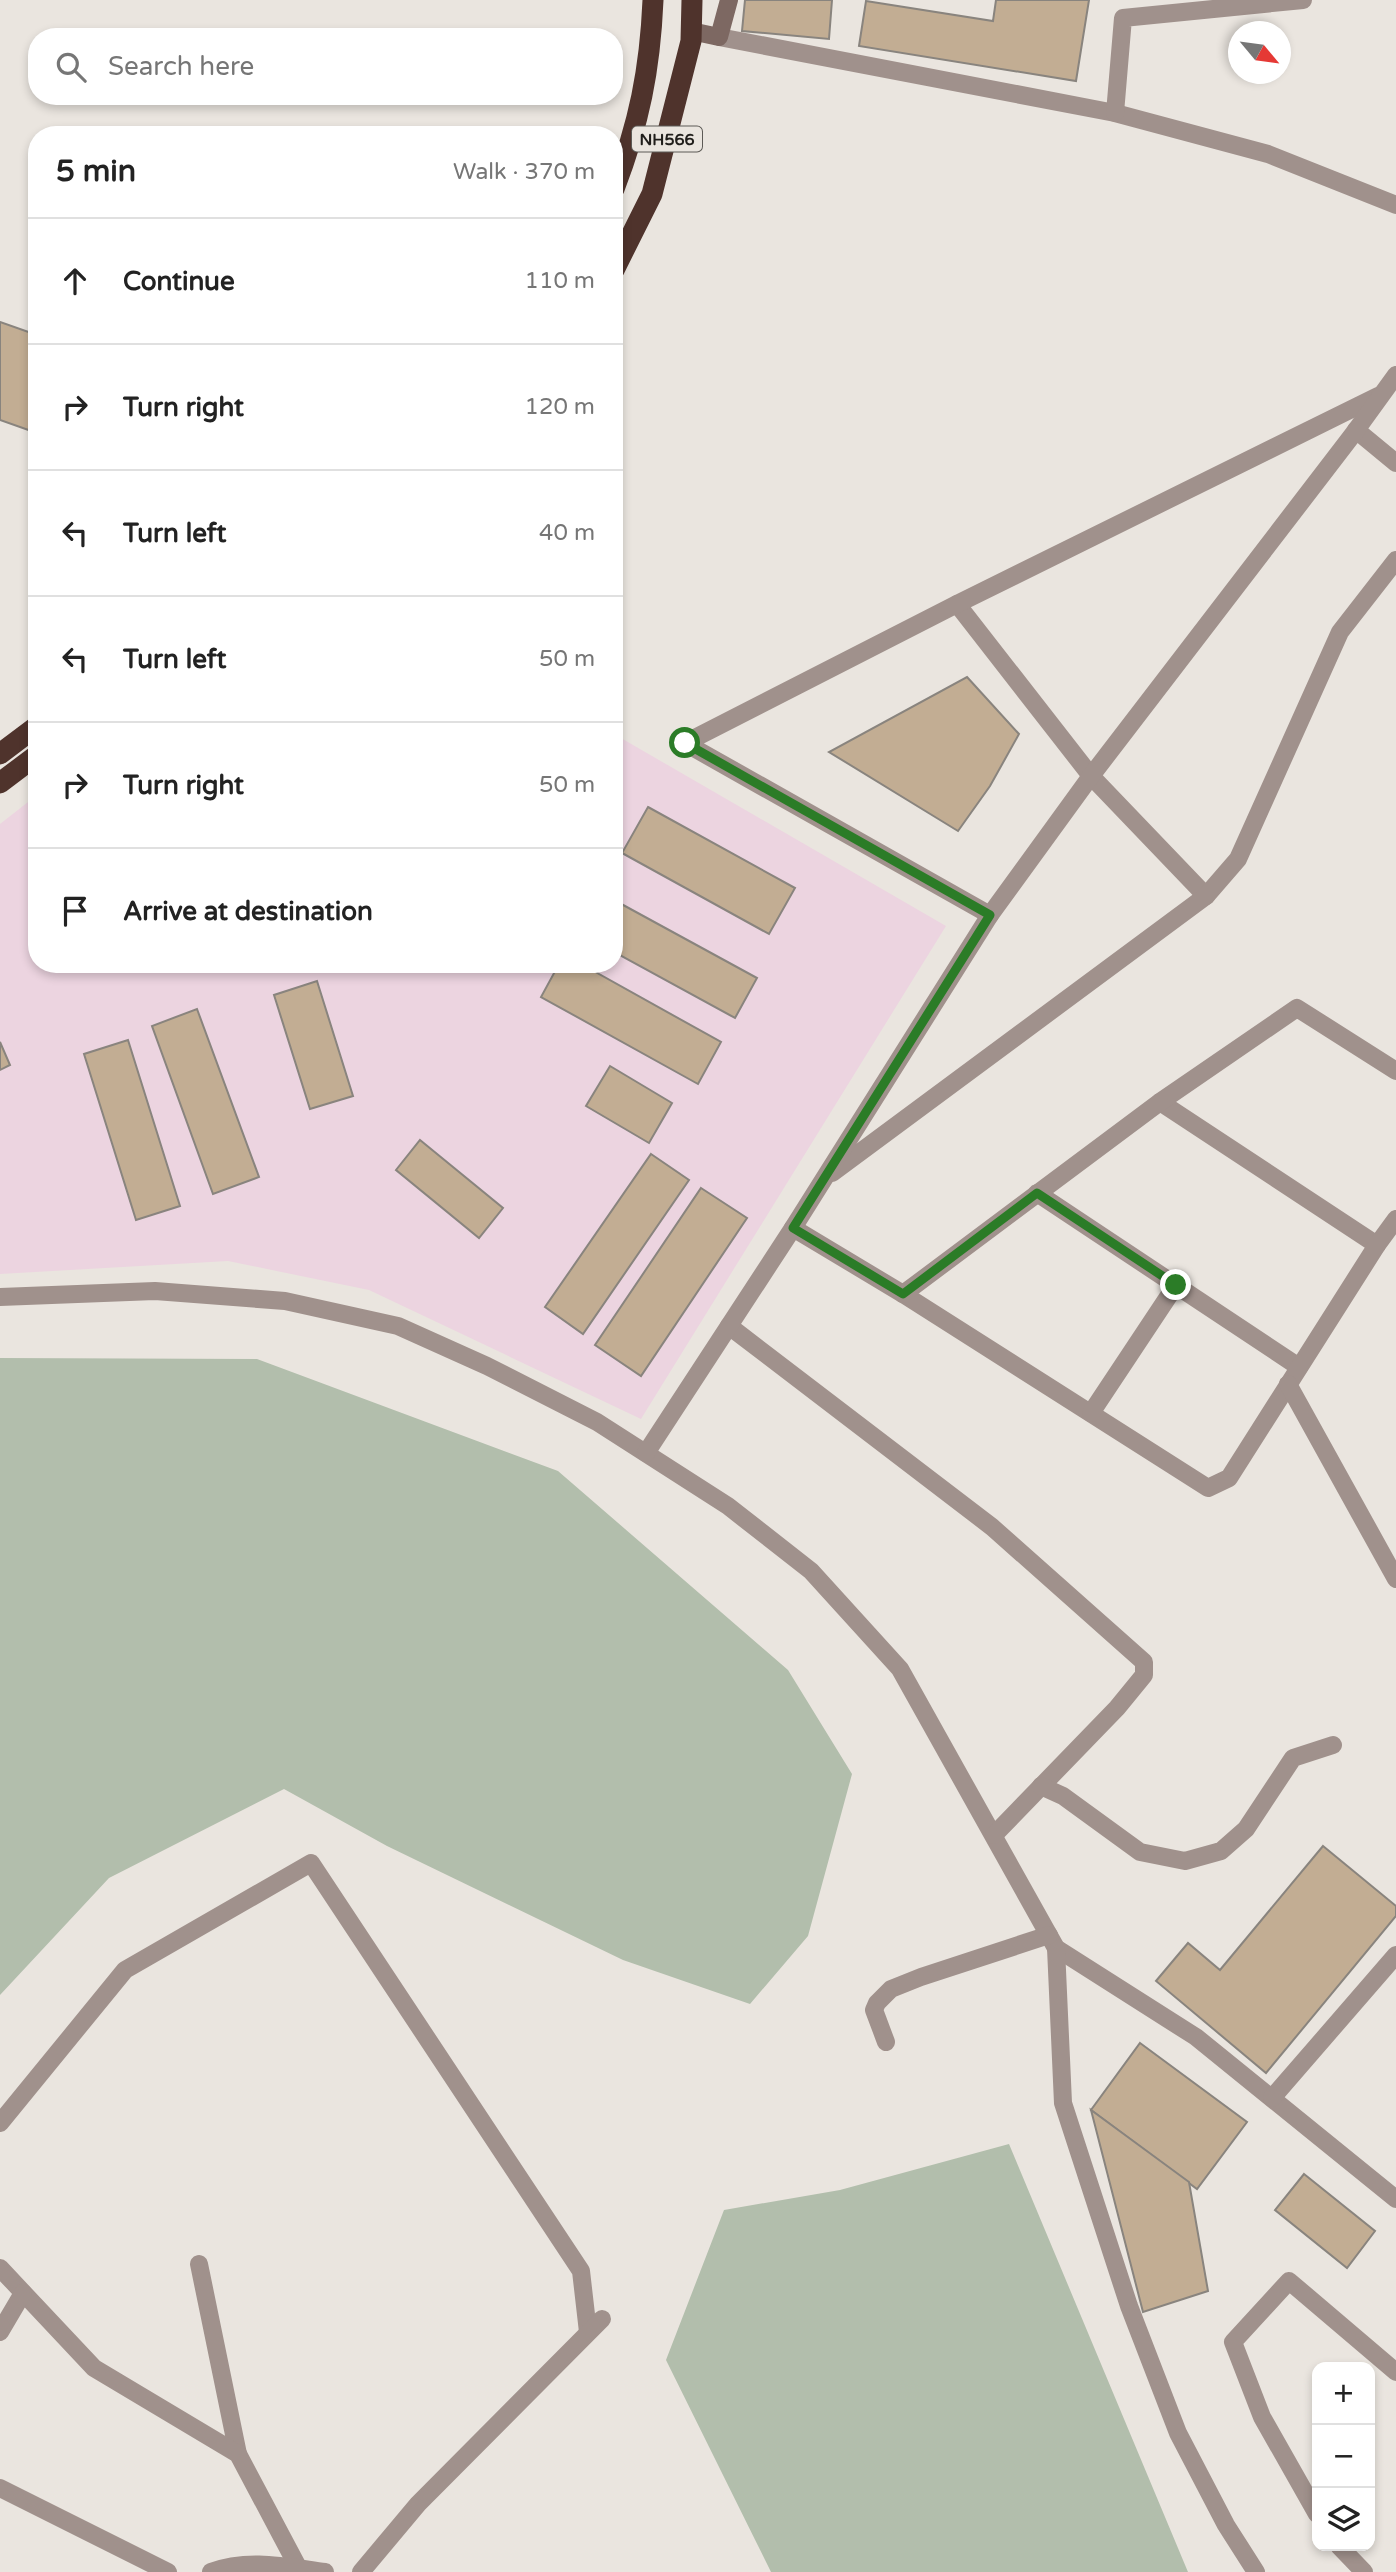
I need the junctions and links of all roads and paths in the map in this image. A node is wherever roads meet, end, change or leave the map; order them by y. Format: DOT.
graph roads {
  1 [pos="653,0"];
  2 [pos="692,0"];
  3 [pos="729,0"];
  4 [pos="1303,0"];
  5 [pos="691,31"];
  6 [pos="719,37"];
  7 [pos="1115,113"];
  8 [pos="623,161"];
  9 [pos="1396,205"];
  10 [pos="623,252"];
  11 [pos="1396,375"];
  12 [pos="1382,395"];
  13 [pos="1356,430"];
  14 [pos="1396,463"];
  15 [pos="1396,560"];
  16 [pos="957,604"];
  17 [pos="28,733"];
  18 [pos="0,754"];
  19 [pos="28,762"];
  20 [pos="1091,776"];
  21 [pos="0,783"];
  22 [pos="1206,896"];
  23 [pos="990,915"];
  24 [pos="1395,1067"];
  25 [pos="1160,1102"];
  26 [pos="824,1179"];
  27 [pos="1037,1193"];
  28 [pos="1396,1219"];
  29 [pos="793,1228"];
  30 [pos="1377,1245"];
  31 [pos="1176,1285"];
  32 [pos="903,1294"];
  33 [pos="0,1297"];
  34 [pos="729,1326"];
  35 [pos="1299,1367"];
  36 [pos="1288,1384"];
  37 [pos="1091,1413"];
  38 [pos="646,1453"];
  39 [pos="1396,1579"];
  40 [pos="1333,1745"];
  41 [pos="1041,1786"];
  42 [pos="994,1835"];
  43 [pos="1052,1942"];
  44 [pos="1396,1955"];
  45 [pos="887,2042"];
  46 [pos="1272,2098"];
  47 [pos="0,2123"];
  48 [pos="1396,2199"];
  49 [pos="199,2264"];
  50 [pos="0,2268"];
  51 [pos="23,2293"];
  52 [pos="602,2319"];
  53 [pos="0,2332"];
  54 [pos="588,2332"];
  55 [pos="1396,2372"];
  56 [pos="238,2454"];
  57 [pos="0,2488"];
  58 [pos="1312,2505"];
  59 [pos="1342,2551"];
  60 [pos="299,2569"];
  61 [pos="168,2572"];
  62 [pos="211,2572"];
  63 [pos="326,2572"];
  64 [pos="361,2572"];
  65 [pos="1256,2572"];
  66 [pos="1364,2572"];
  1 -- 8 [label="highway, NH566"];
  2 -- 5 [label="highway, NH566"];
  3 -- 6 [label="street"];
  4 -- 7 [label="street"];
  5 -- 6 [label="street"];
  5 -- 10 [label="highway, NH566"];
  6 -- 7 [label="street"];
  7 -- 9 [label="street"];
  11 -- 12 [label="street"];
  12 -- 13 [label="street"];
  12 -- 16 [label="street"];
  13 -- 14 [label="street"];
  13 -- 20 [label="street"];
  15 -- 22 [label="street"];
  16 -- 20 [label="street"];
  16 -- 23 [label="street"];
  17 -- 18 [label="highway"];
  19 -- 21 [label="highway"];
  20 -- 22 [label="street"];
  20 -- 23 [label="street"];
  22 -- 26 [label="street"];
  23 -- 26 [label="street"];
  24 -- 25 [label="street"];
  25 -- 27 [label="street"];
  25 -- 30 [label="street"];
  26 -- 29 [label="street"];
  27 -- 31 [label="street"];
  27 -- 32 [label="street"];
  28 -- 30 [label="street"];
  29 -- 32 [label="street"];
  29 -- 34 [label="street"];
  30 -- 35 [label="street"];
  31 -- 35 [label="street"];
  31 -- 37 [label="street"];
  32 -- 37 [label="street"];
  33 -- 38 [label="street"];
  34 -- 38 [label="street"];
  34 -- 41 [label="street"];
  35 -- 36 [label="street"];
  36 -- 37 [label="street"];
  36 -- 39 [label="street"];
  38 -- 42 [label="street"];
  40 -- 41 [label="street"];
  41 -- 42 [label="street"];
  42 -- 43 [label="street"];
  43 -- 45 [label="street"];
  43 -- 46 [label="street"];
  43 -- 65 [label="street"];
  44 -- 46 [label="street"];
  46 -- 48 [label="street"];
  47 -- 54 [label="street"];
  49 -- 56 [label="street"];
  50 -- 51 [label="street"];
  51 -- 53 [label="street"];
  51 -- 56 [label="street"];
  52 -- 54 [label="street"];
  54 -- 64 [label="street"];
  55 -- 58 [label="street"];
  56 -- 60 [label="street"];
  57 -- 61 [label="street"];
  59 -- 66 [label="street"];
  60 -- 62 [label="street"];
  60 -- 63 [label="street"];
}
